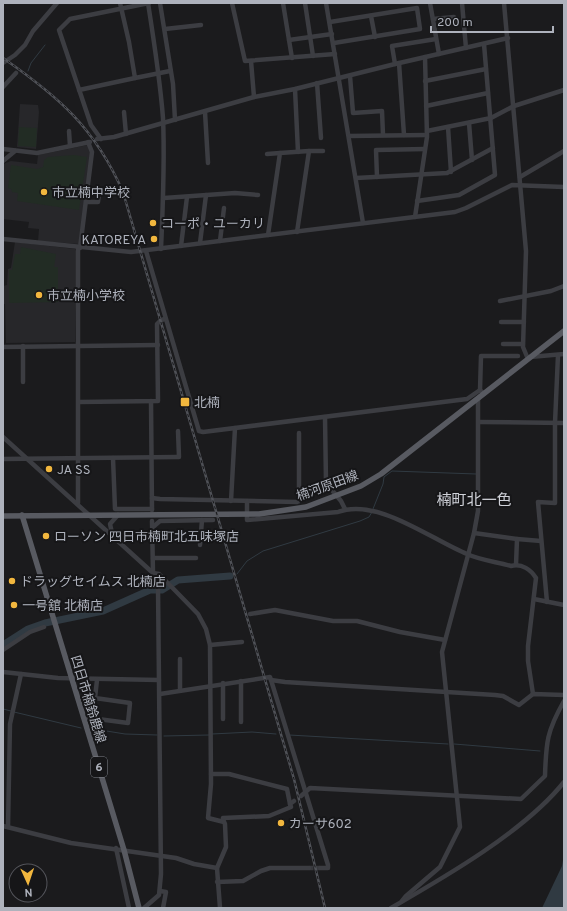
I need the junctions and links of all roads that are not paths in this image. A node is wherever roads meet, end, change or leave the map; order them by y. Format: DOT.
graph roads {
  1 [pos="57,3"];
  2 [pos="120,3"];
  3 [pos="148,3"];
  4 [pos="160,3"];
  5 [pos="232,3"];
  6 [pos="283,3"];
  7 [pos="305,3"];
  8 [pos="326,3"];
  9 [pos="430,3"];
  10 [pos="462,3"];
  11 [pos="504,3"];
  12 [pos="122,9"];
  13 [pos="371,16"];
  14 [pos="433,19"];
  15 [pos="330,22"];
  16 [pos="455,22"];
  17 [pos="201,25"];
  18 [pos="165,29"];
  19 [pos="332,34"];
  20 [pos="310,37"];
  21 [pos="375,37"];
  22 [pos="508,38"];
  23 [pos="436,39"];
  24 [pos="289,40"];
  25 [pos="334,43"];
  26 [pos="484,44"];
  27 [pos="466,48"];
  28 [pos="335,54"];
  29 [pos="439,54"];
  30 [pos="313,56"];
  31 [pos="424,57"];
  32 [pos="292,58"];
  33 [pos="251,61"];
  34 [pos="3,63"];
  35 [pos="397,63"];
  36 [pos="486,69"];
  37 [pos="170,71"];
  38 [pos="16,73"];
  39 [pos="158,73"];
  40 [pos="350,76"];
  41 [pos="135,78"];
  42 [pos="339,78"];
  43 [pos="425,81"];
  44 [pos="317,83"];
  45 [pos="3,87"];
  46 [pos="295,89"];
  47 [pos="79,90"];
  48 [pos="564,90"];
  49 [pos="488,93"];
  50 [pos="254,97"];
  51 [pos="426,106"];
  52 [pos="514,106"];
  53 [pos="124,112"];
  54 [pos="205,112"];
  55 [pos="175,118"];
  56 [pos="491,118"];
  57 [pos="163,122"];
  58 [pos="469,122"];
  59 [pos="448,127"];
  60 [pos="69,132"];
  61 [pos="427,133"];
  62 [pos="126,134"];
  63 [pos="404,135"];
  64 [pos="349,136"];
  65 [pos="383,136"];
  66 [pos="321,138"];
  67 [pos="70,146"];
  68 [pos="493,148"];
  69 [pos="3,149"];
  70 [pos="425,149"];
  71 [pos="14,151"];
  72 [pos="309,151"];
  73 [pos="323,151"];
  74 [pos="564,151"];
  75 [pos="298,152"];
  76 [pos="280,153"];
  77 [pos="267,154"];
  78 [pos="472,160"];
  79 [pos="3,161"];
  80 [pos="208,163"];
  81 [pos="451,172"];
  82 [pos="421,174"];
  83 [pos="377,177"];
  84 [pos="520,177"];
  85 [pos="356,178"];
  86 [pos="520,185"];
  87 [pos="564,187"];
  88 [pos="99,193"];
  89 [pos="206,195"];
  90 [pos="258,195"];
  91 [pos="187,197"];
  92 [pos="164,198"];
  93 [pos="417,201"];
  94 [pos="86,202"];
  95 [pos="224,208"];
  96 [pos="415,217"];
  97 [pos="363,223"];
  98 [pos="297,232"];
  99 [pos="268,235"];
  100 [pos="3,239"];
  101 [pos="220,241"];
  102 [pos="200,243"];
  103 [pos="181,246"];
  104 [pos="79,248"];
  105 [pos="161,249"];
  106 [pos="146,251"];
  107 [pos="564,286"];
  108 [pos="525,296"];
  109 [pos="500,301"];
  110 [pos="165,319"];
  111 [pos="501,322"];
  112 [pos="524,322"];
  113 [pos="564,331"];
  114 [pos="503,344"];
  115 [pos="523,344"];
  116 [pos="158,345"];
  117 [pos="23,346"];
  118 [pos="77,346"];
  119 [pos="3,347"];
  120 [pos="564,354"];
  121 [pos="558,355"];
  122 [pos="518,356"];
  123 [pos="529,358"];
  124 [pos="23,382"];
  125 [pos="482,392"];
  126 [pos="478,398"];
  127 [pos="151,401"];
  128 [pos="79,402"];
  129 [pos="325,417"];
  130 [pos="479,422"];
  131 [pos="555,423"];
  132 [pos="564,423"];
  133 [pos="235,428"];
  134 [pos="178,431"];
  135 [pos="299,433"];
  136 [pos="3,437"];
  137 [pos="79,458"];
  138 [pos="114,458"];
  139 [pos="152,458"];
  140 [pos="3,459"];
  141 [pos="28,459"];
  142 [pos="326,483"];
  143 [pos="337,496"];
  144 [pos="152,498"];
  145 [pos="231,501"];
  146 [pos="247,501"];
  147 [pos="299,501"];
  148 [pos="78,503"];
  149 [pos="345,509"];
  150 [pos="22,515"];
  151 [pos="118,515"];
  152 [pos="3,516"];
  153 [pos="92,516"];
  154 [pos="202,520"];
  155 [pos="213,520"];
  156 [pos="152,521"];
  157 [pos="153,527"];
  158 [pos="112,534"];
  159 [pos="474,534"];
  160 [pos="517,539"];
  161 [pos="541,541"];
  162 [pos="200,545"];
  163 [pos="468,555"];
  164 [pos="153,558"];
  165 [pos="196,558"];
  166 [pos="516,564"];
  167 [pos="153,573"];
  168 [pos="545,577"];
  169 [pos="536,578"];
  170 [pos="534,599"];
  171 [pos="547,602"];
  172 [pos="564,605"];
  173 [pos="250,614"];
  174 [pos="44,627"];
  175 [pos="446,640"];
  176 [pos="242,642"];
  177 [pos="210,645"];
  178 [pos="3,650"];
  179 [pos="180,659"];
  180 [pos="3,672"];
  181 [pos="21,674"];
  182 [pos="72,679"];
  183 [pos="97,680"];
  184 [pos="160,680"];
  185 [pos="271,680"];
  186 [pos="241,681"];
  187 [pos="223,683"];
  188 [pos="212,685"];
  189 [pos="180,690"];
  190 [pos="446,691"];
  191 [pos="160,694"];
  192 [pos="533,694"];
  193 [pos="564,695"];
  194 [pos="564,701"];
  195 [pos="84,717"];
  196 [pos="223,719"];
  197 [pos="242,722"];
  198 [pos="211,774"];
  199 [pos="564,782"];
  200 [pos="303,794"];
  201 [pos="457,796"];
  202 [pos="224,822"];
  203 [pos="5,827"];
  204 [pos="116,848"];
  205 [pos="124,850"];
  206 [pos="162,856"];
  207 [pos="217,868"];
  208 [pos="309,868"];
  209 [pos="320,868"];
  210 [pos="218,882"];
  211 [pos="160,891"];
  212 [pos="402,901"];
  213 [pos="129,908"];
  214 [pos="138,908"];
  215 [pos="144,908"];
  216 [pos="163,908"];
  217 [pos="220,908"];
  218 [pos="391,908"];
  1 -- 34 [label="street"];
  2 -- 12 [label="street"];
  3 -- 12 [label="street"];
  3 -- 39 [label="street"];
  4 -- 18 [label="street"];
  5 -- 33 [label="street"];
  6 -- 24 [label="street"];
  7 -- 20 [label="street"];
  8 -- 15 [label="street"];
  9 -- 14 [label="street"];
  10 -- 27 [label="street"];
  11 -- 22 [label="street"];
  12 -- 41 [label="street"];
  12 -- 47 [label="street"];
  13 -- 15 [label="street"];
  13 -- 21 [label="street"];
  13 -- 21 [label="street"];
  14 -- 16 [label="street"];
  14 -- 23 [label="street"];
  15 -- 19 [label="street"];
  17 -- 18 [label="street"];
  18 -- 37 [label="street"];
  19 -- 20 [label="street"];
  19 -- 25 [label="street"];
  20 -- 24 [label="street"];
  20 -- 30 [label="street"];
  21 -- 25 [label="street"];
  22 -- 26 [label="street"];
  22 -- 52 [label="street"];
  23 -- 29 [label="street"];
  23 -- 35 [label="street"];
  24 -- 32 [label="street"];
  25 -- 28 [label="street"];
  26 -- 27 [label="street"];
  26 -- 36 [label="street"];
  27 -- 29 [label="street"];
  28 -- 30 [label="street"];
  28 -- 42 [label="street"];
  29 -- 31 [label="street"];
  30 -- 32 [label="street"];
  31 -- 35 [label="street"];
  31 -- 43 [label="street"];
  32 -- 33 [label="street"];
  33 -- 50 [label="street"];
  35 -- 40 [label="street"];
  35 -- 63 [label="street"];
  36 -- 43 [label="street"];
  36 -- 49 [label="street"];
  37 -- 39 [label="street"];
  37 -- 55 [label="street"];
  38 -- 45 [label="street"];
  39 -- 41 [label="street"];
  39 -- 57 [label="street"];
  40 -- 42 [label="street"];
  40 -- 65 [label="street"];
  41 -- 47 [label="street"];
  42 -- 44 [label="street"];
  42 -- 64 [label="street"];
  43 -- 51 [label="street"];
  44 -- 46 [label="street"];
  44 -- 66 [label="street"];
  46 -- 50 [label="street"];
  46 -- 75 [label="street"];
  47 -- 62 [label="street"];
  48 -- 52 [label="street"];
  49 -- 51 [label="street"];
  49 -- 56 [label="street"];
  50 -- 54 [label="street"];
  51 -- 61 [label="street"];
  52 -- 56 [label="street"];
  52 -- 84 [label="street"];
  53 -- 62 [label="street"];
  54 -- 55 [label="street"];
  54 -- 80 [label="street"];
  55 -- 57 [label="street"];
  56 -- 58 [label="street"];
  56 -- 68 [label="street"];
  57 -- 62 [label="street"];
  57 -- 92 [label="street"];
  58 -- 59 [label="street"];
  58 -- 78 [label="street"];
  59 -- 61 [label="street"];
  59 -- 81 [label="street"];
  60 -- 67 [label="street"];
  61 -- 63 [label="street"];
  61 -- 70 [label="street"];
  63 -- 65 [label="street"];
  64 -- 65 [label="street"];
  64 -- 85 [label="street"];
  67 -- 71 [label="street"];
  67 -- 94 [label="street"];
  68 -- 78 [label="street"];
  68 -- 93 [label="street"];
  69 -- 71 [label="street"];
  70 -- 82 [label="street"];
  70 -- 83 [label="street"];
  71 -- 79 [label="street"];
  72 -- 73 [label="street"];
  72 -- 75 [label="street"];
  72 -- 98 [label="street"];
  74 -- 84 [label="street"];
  75 -- 76 [label="street"];
  76 -- 77 [label="street"];
  76 -- 99 [label="street"];
  78 -- 81 [label="street"];
  81 -- 82 [label="street"];
  82 -- 83 [label="street"];
  82 -- 93 [label="street"];
  83 -- 85 [label="street"];
  84 -- 86 [label="street"];
  85 -- 97 [label="street"];
  86 -- 87 [label="street"];
  86 -- 96 [label="street"];
  86 -- 108 [label="street"];
  88 -- 94 [label="street"];
  89 -- 90 [label="street"];
  89 -- 91 [label="street"];
  89 -- 102 [label="street"];
  91 -- 92 [label="street"];
  91 -- 103 [label="street"];
  92 -- 105 [label="street"];
  93 -- 96 [label="street"];
  94 -- 104 [label="street"];
  95 -- 101 [label="street"];
  96 -- 97 [label="street"];
  97 -- 98 [label="street"];
  98 -- 99 [label="street"];
  99 -- 101 [label="street"];
  100 -- 104 [label="street"];
  101 -- 102 [label="street"];
  102 -- 103 [label="street"];
  103 -- 105 [label="street"];
  104 -- 106 [label="street"];
  104 -- 118 [label="street"];
  105 -- 106 [label="street"];
  106 -- 110 [label="street"];
  107 -- 108 [label="street"];
  108 -- 109 [label="street"];
  108 -- 112 [label="street"];
  110 -- 116 [label="street"];
  110 -- 133 [label="street"];
  111 -- 112 [label="street"];
  112 -- 115 [label="street"];
  113 -- 123 [label="main road, 楠河原田線"];
  114 -- 115 [label="street"];
  115 -- 123 [label="street"];
  116 -- 118 [label="street"];
  116 -- 127 [label="street"];
  117 -- 118 [label="street"];
  117 -- 119 [label="street"];
  117 -- 124 [label="street"];
  118 -- 128 [label="street"];
  120 -- 121 [label="street"];
  121 -- 123 [label="street"];
  121 -- 131 [label="street"];
  122 -- 125 [label="street"];
  123 -- 125 [label="main road, 楠河原田線"];
  125 -- 126 [label="main road, 楠河原田線"];
  125 -- 129 [label="street"];
  126 -- 130 [label="street"];
  126 -- 143 [label="main road, 楠河原田線"];
  127 -- 128 [label="street"];
  127 -- 139 [label="street"];
  128 -- 137 [label="street"];
  129 -- 133 [label="street"];
  129 -- 142 [label="street"];
  130 -- 131 [label="street"];
  130 -- 159 [label="street"];
  131 -- 132 [label="street"];
  131 -- 161 [label="street"];
  133 -- 145 [label="street"];
  134 -- 139 [label="street"];
  135 -- 147 [label="street"];
  136 -- 141 [label="street"];
  137 -- 138 [label="street"];
  137 -- 141 [label="street"];
  137 -- 148 [label="street"];
  138 -- 139 [label="street"];
  138 -- 144 [label="street"];
  139 -- 144 [label="street"];
  140 -- 141 [label="street"];
  141 -- 148 [label="street"];
  142 -- 143 [label="street"];
  142 -- 147 [label="street"];
  143 -- 149 [label="street"];
  143 -- 151 [label="main road, 楠河原田線"];
  144 -- 145 [label="street"];
  145 -- 146 [label="street"];
  146 -- 147 [label="street"];
  146 -- 149 [label="street"];
  148 -- 153 [label="street"];
  149 -- 163 [label="street"];
  150 -- 152 [label="main road"];
  150 -- 153 [label="main road, 楠河原田線"];
  150 -- 182 [label="main road, 四日市楠鈴鹿線 / 6"];
  151 -- 153 [label="main road, 楠河原田線"];
  151 -- 158 [label="street"];
  153 -- 158 [label="street"];
  154 -- 155 [label="street"];
  154 -- 157 [label="street"];
  154 -- 162 [label="street"];
  156 -- 157 [label="street"];
  157 -- 164 [label="street"];
  158 -- 167 [label="street"];
  159 -- 160 [label="street"];
  159 -- 163 [label="street"];
  160 -- 161 [label="street"];
  160 -- 166 [label="street"];
  161 -- 168 [label="street"];
  163 -- 166 [label="street"];
  163 -- 175 [label="street"];
  164 -- 165 [label="street"];
  164 -- 167 [label="street"];
  166 -- 169 [label="street"];
  167 -- 177 [label="street"];
  167 -- 184 [label="street"];
  168 -- 169 [label="street"];
  168 -- 171 [label="street"];
  169 -- 170 [label="street"];
  170 -- 171 [label="street"];
  170 -- 192 [label="street"];
  171 -- 172 [label="street"];
  173 -- 175 [label="street"];
  174 -- 178 [label="street"];
  175 -- 190 [label="street"];
  176 -- 177 [label="street"];
  177 -- 188 [label="street"];
  179 -- 189 [label="street"];
  180 -- 181 [label="street"];
  181 -- 182 [label="street"];
  181 -- 203 [label="street"];
  182 -- 183 [label="street"];
  182 -- 195 [label="main road, 四日市楠鈴鹿線 / 6"];
  183 -- 184 [label="street"];
  183 -- 195 [label="street"];
  184 -- 191 [label="street"];
  185 -- 186 [label="street"];
  185 -- 190 [label="street"];
  185 -- 200 [label="street"];
  186 -- 187 [label="street"];
  186 -- 197 [label="street"];
  187 -- 188 [label="street"];
  187 -- 196 [label="street"];
  188 -- 189 [label="street"];
  188 -- 198 [label="street"];
  189 -- 191 [label="street"];
  190 -- 192 [label="street"];
  190 -- 201 [label="street"];
  191 -- 206 [label="street"];
  192 -- 193 [label="street"];
  194 -- 201 [label="street"];
  195 -- 205 [label="main road, 四日市楠鈴鹿線 / 6"];
  198 -- 202 [label="street"];
  198 -- 202 [label="street"];
  199 -- 212 [label="street"];
  200 -- 201 [label="street"];
  200 -- 209 [label="street"];
  201 -- 212 [label="street"];
  202 -- 207 [label="street"];
  203 -- 204 [label="street"];
  204 -- 205 [label="street"];
  204 -- 213 [label="street"];
  205 -- 206 [label="street"];
  205 -- 214 [label="main road, 四日市楠鈴鹿線 / 6"];
  206 -- 207 [label="street"];
  206 -- 211 [label="street"];
  207 -- 210 [label="street"];
  208 -- 210 [label="street"];
  210 -- 217 [label="street"];
  211 -- 215 [label="street"];
  211 -- 216 [label="street"];
  212 -- 218 [label="street"];
}
